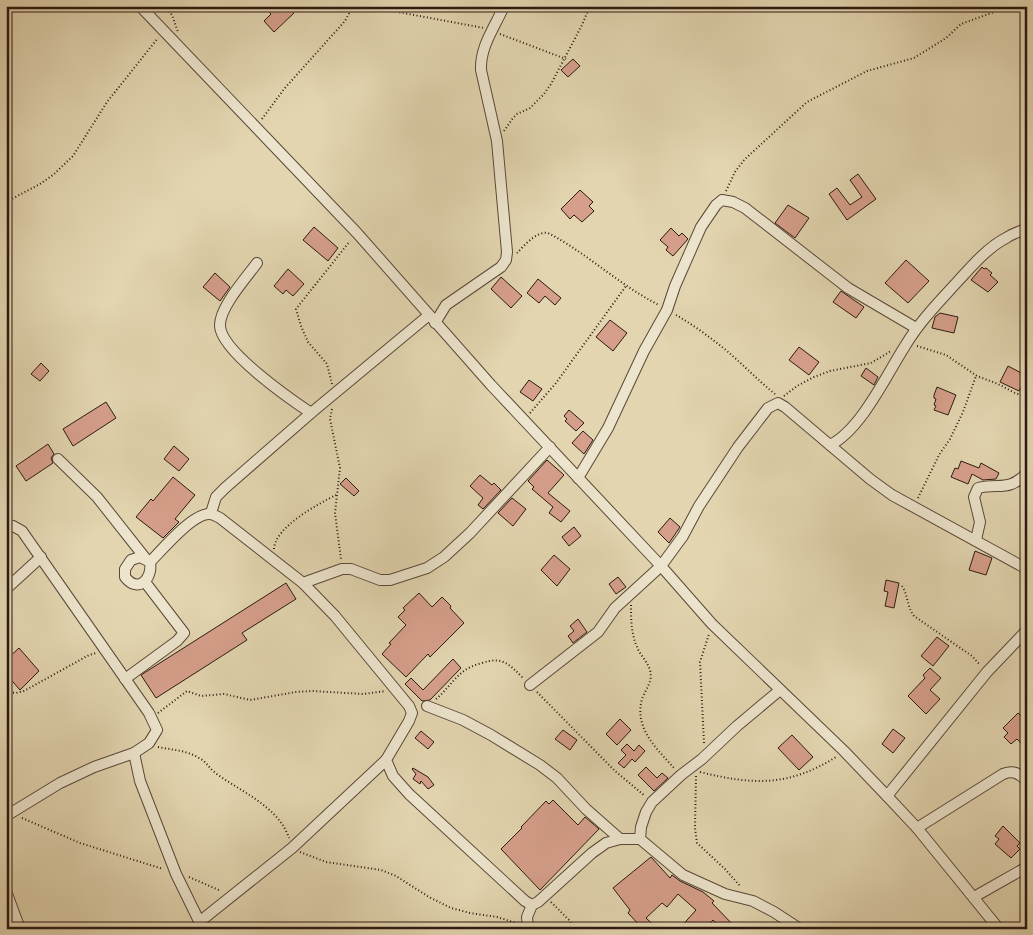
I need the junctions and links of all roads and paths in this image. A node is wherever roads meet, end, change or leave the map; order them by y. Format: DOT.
graph roads {
  1 [pos="140,6"];
  2 [pos="164,6"];
  3 [pos="353,6"];
  4 [pos="383,6"];
  5 [pos="504,6"];
  6 [pos="590,6"];
  7 [pos="1003,6"];
  8 [pos="492,30"];
  9 [pos="164,31"];
  10 [pos="180,48"];
  11 [pos="566,59"];
  12 [pos="256,127"];
  13 [pos="497,141"];
  14 [pos="722,200"];
  15 [pos="6,202"];
  16 [pos="1027,229"];
  17 [pos="357,233"];
  18 [pos="515,254"];
  19 [pos="257,264"];
  20 [pos="626,286"];
  21 [pos="667,310"];
  22 [pos="432,319"];
  23 [pos="916,328"];
  24 [pos="905,345"];
  25 [pos="977,376"];
  26 [pos="334,395"];
  27 [pos="1027,396"];
  28 [pos="311,413"];
  29 [pos="523,420"];
  30 [pos="830,445"];
  31 [pos="550,447"];
  32 [pos="58,460"];
  33 [pos="1027,473"];
  34 [pos="578,478"];
  35 [pos="336,494"];
  36 [pos="914,507"];
  37 [pos="211,513"];
  38 [pos="6,524"];
  39 [pos="976,540"];
  40 [pos="41,557"];
  41 [pos="148,560"];
  42 [pos="274,560"];
  43 [pos="661,566"];
  44 [pos="342,569"];
  45 [pos="1027,570"];
  46 [pos="145,582"];
  47 [pos="303,582"];
  48 [pos="902,586"];
  49 [pos="6,588"];
  50 [pos="632,593"];
  51 [pos="712,624"];
  52 [pos="1027,630"];
  53 [pos="106,651"];
  54 [pos="987,672"];
  55 [pos="125,679"];
  56 [pos="530,685"];
  57 [pos="396,690"];
  58 [pos="780,690"];
  59 [pos="6,692"];
  60 [pos="427,706"];
  61 [pos="152,718"];
  62 [pos="149,743"];
  63 [pos="844,751"];
  64 [pos="134,753"];
  65 [pos="702,759"];
  66 [pos="386,760"];
  67 [pos="681,775"];
  68 [pos="1027,781"];
  69 [pos="887,796"];
  70 [pos="652,802"];
  71 [pos="9,814"];
  72 [pos="917,828"];
  73 [pos="620,839"];
  74 [pos="640,839"];
  75 [pos="292,848"];
  76 [pos="1027,867"];
  77 [pos="176,874"];
  78 [pos="742,888"];
  79 [pos="6,891"];
  80 [pos="233,896"];
  81 [pos="545,897"];
  82 [pos="974,897"];
  83 [pos="532,905"];
  84 [pos="201,926"];
  85 [pos="528,928"];
  86 [pos="20,929"];
  87 [pos="573,929"];
  88 [pos="800,929"];
  89 [pos="999,929"];
  1 -- 9 [label="street"];
  2 -- 10 [label="path"];
  3 -- 12 [label="path"];
  4 -- 8 [label="path"];
  5 -- 8 [label="street"];
  6 -- 11 [label="path"];
  7 -- 14 [label="path"];
  8 -- 11 [label="path"];
  8 -- 13 [label="street"];
  9 -- 10 [label="street"];
  9 -- 15 [label="path"];
  10 -- 12 [label="street"];
  11 -- 13 [label="path"];
  12 -- 17 [label="street"];
  13 -- 22 [label="street"];
  14 -- 21 [label="street"];
  14 -- 23 [label="street"];
  16 -- 23 [label="street"];
  17 -- 22 [label="street"];
  17 -- 26 [label="path"];
  18 -- 20 [label="path"];
  19 -- 28 [label="street"];
  20 -- 21 [label="path"];
  20 -- 29 [label="path"];
  21 -- 24 [label="path"];
  21 -- 34 [label="street"];
  22 -- 26 [label="street"];
  22 -- 29 [label="street"];
  23 -- 24 [label="street"];
  24 -- 25 [label="path"];
  24 -- 30 [label="street"];
  25 -- 27 [label="path"];
  25 -- 36 [label="path"];
  26 -- 28 [label="street"];
  26 -- 35 [label="path"];
  28 -- 37 [label="street"];
  29 -- 31 [label="street"];
  30 -- 36 [label="street"];
  30 -- 43 [label="street"];
  31 -- 34 [label="street"];
  31 -- 44 [label="street"];
  32 -- 41 [label="street"];
  33 -- 39 [label="street"];
  34 -- 43 [label="street"];
  35 -- 42 [label="path"];
  35 -- 44 [label="path"];
  36 -- 39 [label="street"];
  37 -- 41 [label="street"];
  37 -- 42 [label="street"];
  38 -- 40 [label="street"];
  39 -- 45 [label="street"];
  40 -- 49 [label="street"];
  40 -- 53 [label="street"];
  41 -- 46 [label="street"];
  41 -- 46 [label="street"];
  42 -- 47 [label="street"];
  43 -- 50 [label="street"];
  43 -- 51 [label="street"];
  44 -- 47 [label="street"];
  46 -- 55 [label="street"];
  47 -- 57 [label="street"];
  48 -- 54 [label="path"];
  50 -- 56 [label="street"];
  50 -- 67 [label="path"];
  51 -- 58 [label="street"];
  51 -- 65 [label="path"];
  52 -- 54 [label="street"];
  53 -- 55 [label="street"];
  53 -- 59 [label="path"];
  54 -- 69 [label="street"];
  55 -- 61 [label="street"];
  56 -- 60 [label="path"];
  56 -- 70 [label="path"];
  57 -- 61 [label="path"];
  57 -- 66 [label="street"];
  58 -- 63 [label="street"];
  58 -- 65 [label="street"];
  60 -- 73 [label="street"];
  61 -- 62 [label="street"];
  62 -- 64 [label="street"];
  62 -- 75 [label="path"];
  63 -- 69 [label="street"];
  63 -- 78 [label="path"];
  64 -- 71 [label="street"];
  64 -- 77 [label="street"];
  65 -- 67 [label="street"];
  66 -- 75 [label="street"];
  66 -- 83 [label="street"];
  67 -- 70 [label="street"];
  68 -- 72 [label="street"];
  69 -- 72 [label="street"];
  70 -- 74 [label="street"];
  71 -- 77 [label="path"];
  72 -- 82 [label="street"];
  73 -- 74 [label="street"];
  73 -- 81 [label="street"];
  74 -- 88 [label="street"];
  75 -- 80 [label="street"];
  75 -- 85 [label="path"];
  76 -- 82 [label="street"];
  77 -- 80 [label="path"];
  77 -- 84 [label="street"];
  79 -- 86 [label="street"];
  80 -- 84 [label="street"];
  81 -- 83 [label="street"];
  81 -- 87 [label="path"];
  82 -- 89 [label="street"];
  83 -- 85 [label="street"];
}
